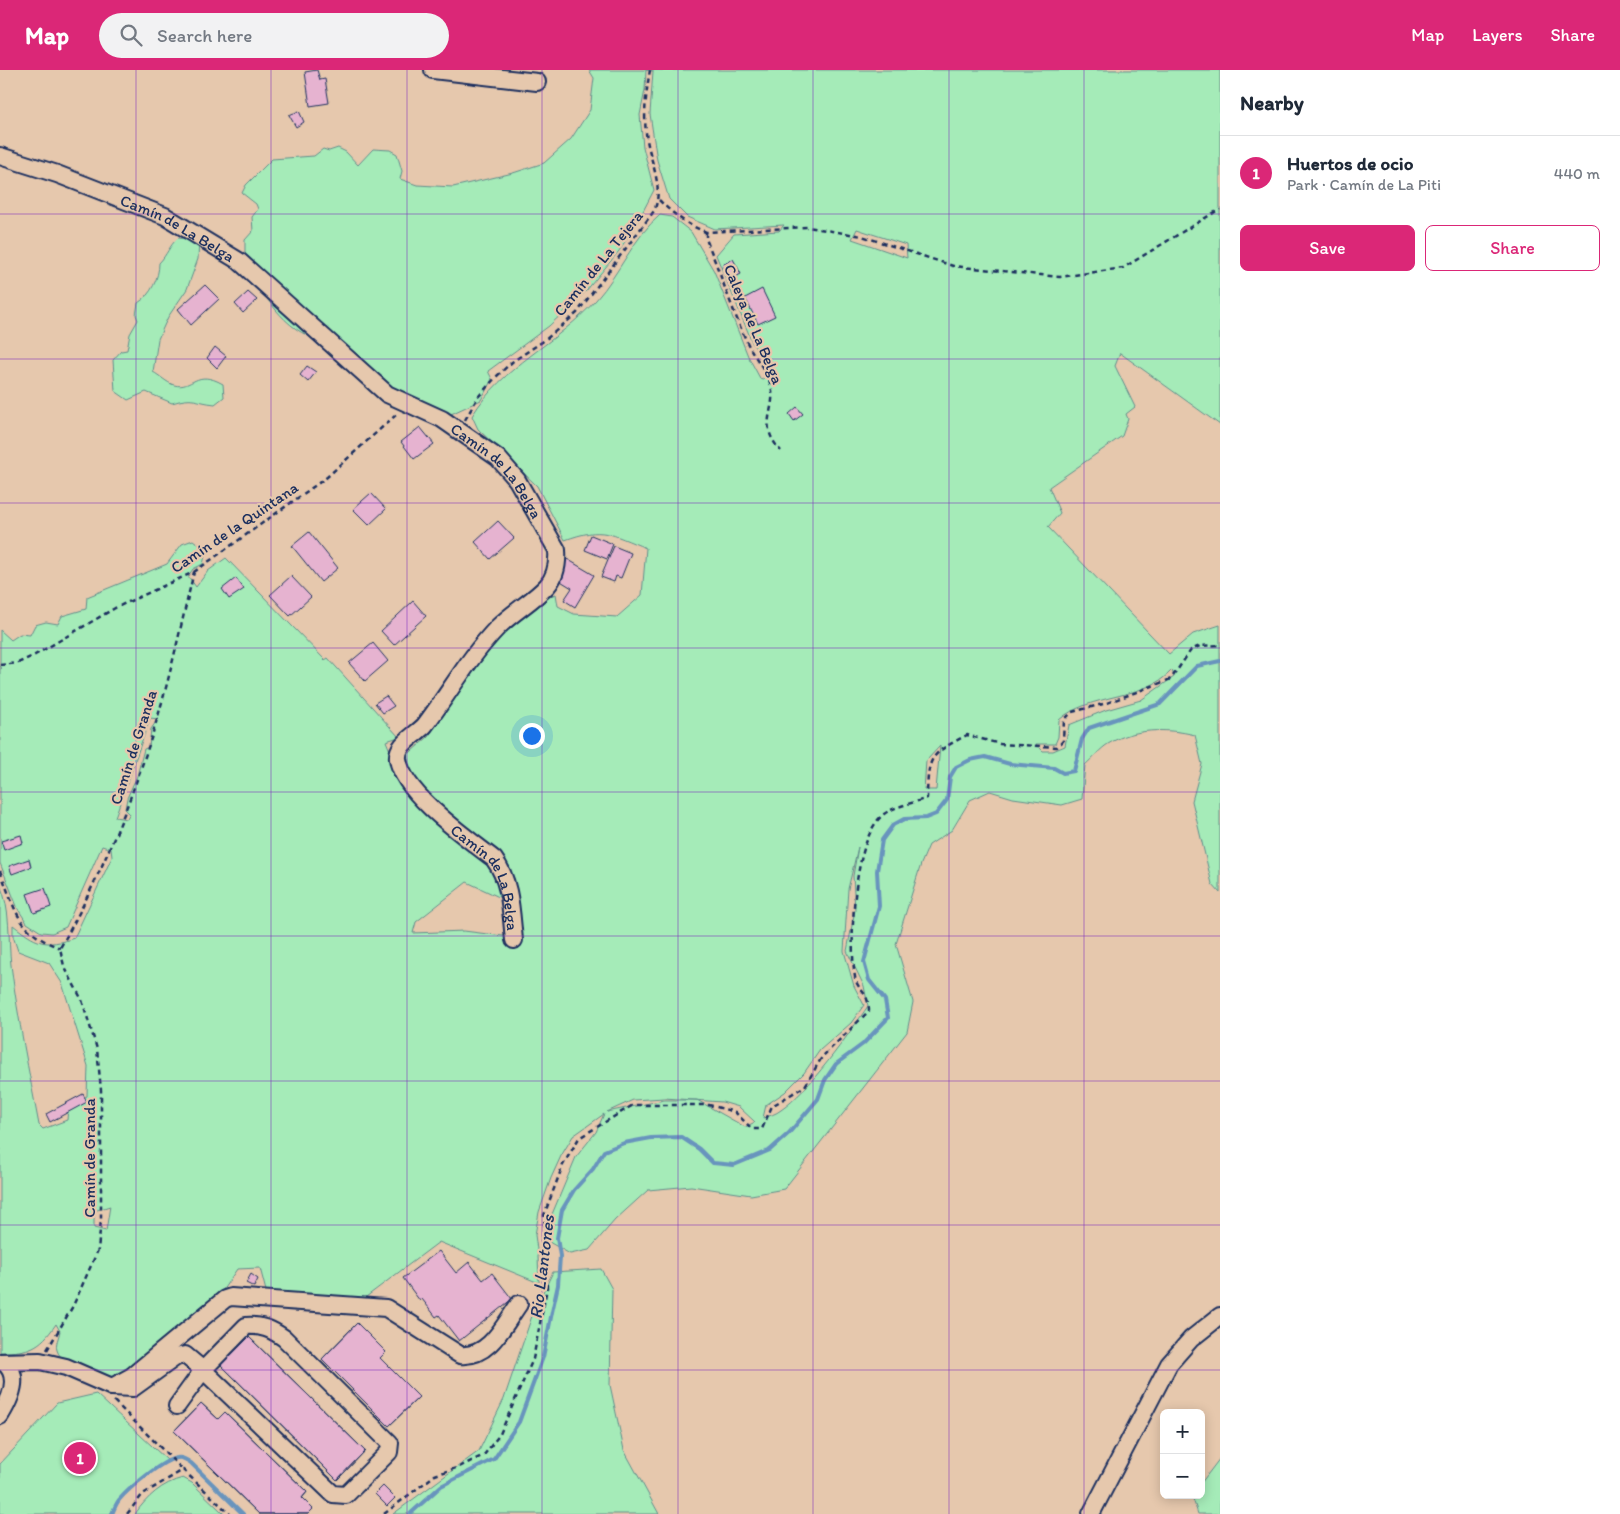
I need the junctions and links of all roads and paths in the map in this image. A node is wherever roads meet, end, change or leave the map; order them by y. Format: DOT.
graph roads {
  1 [pos="433,70"];
  2 [pos="650,70"];
  3 [pos="536,82"];
  4 [pos="0,156"];
  5 [pos="659,200"];
  6 [pos="1220,209"];
  7 [pos="706,232"];
  8 [pos="408,405"];
  9 [pos="459,429"];
  10 [pos="781,451"];
  11 [pos="194,572"];
  12 [pos="1220,645"];
  13 [pos="0,665"];
  14 [pos="0,871"];
  15 [pos="514,940"];
  16 [pos="60,948"];
  17 [pos="519,1304"];
  18 [pos="1220,1316"];
  19 [pos="40,1361"];
  20 [pos="1,1362"];
  21 [pos="203,1370"];
  22 [pos="146,1372"];
  23 [pos="113,1394"];
  24 [pos="177,1406"];
  25 [pos="0,1416"];
  26 [pos="183,1470"];
  27 [pos="127,1514"];
  28 [pos="230,1514"];
  29 [pos="384,1514"];
  30 [pos="1091,1514"];
  1 -- 3 [label="street"];
  2 -- 5 [label="path, Camín de La Tejera"];
  4 -- 8 [label="street, Camín de La Belga"];
  5 -- 7 [label="path"];
  5 -- 9 [label="path, Camín de La Tejera"];
  6 -- 7 [label="path"];
  7 -- 10 [label="path, Caleya de La Belga"];
  8 -- 9 [label="street, Camín de La Belga"];
  8 -- 11 [label="path, Camín de la Quintana"];
  9 -- 15 [label="street, Camín de La Belga"];
  11 -- 13 [label="path, Camín de la Quintana"];
  11 -- 16 [label="path, Camín de Granda"];
  12 -- 29 [label="path"];
  14 -- 16 [label="path"];
  16 -- 19 [label="path, Camín de Granda"];
  17 -- 22 [label="street"];
  18 -- 30 [label="street"];
  19 -- 20 [label="street"];
  19 -- 23 [label="street"];
  20 -- 25 [label="street"];
  21 -- 21 [label="street"];
  21 -- 22 [label="street"];
  21 -- 24 [label="street"];
  22 -- 23 [label="street"];
  23 -- 26 [label="path"];
  26 -- 27 [label="path"];
  26 -- 28 [label="path"];
}
